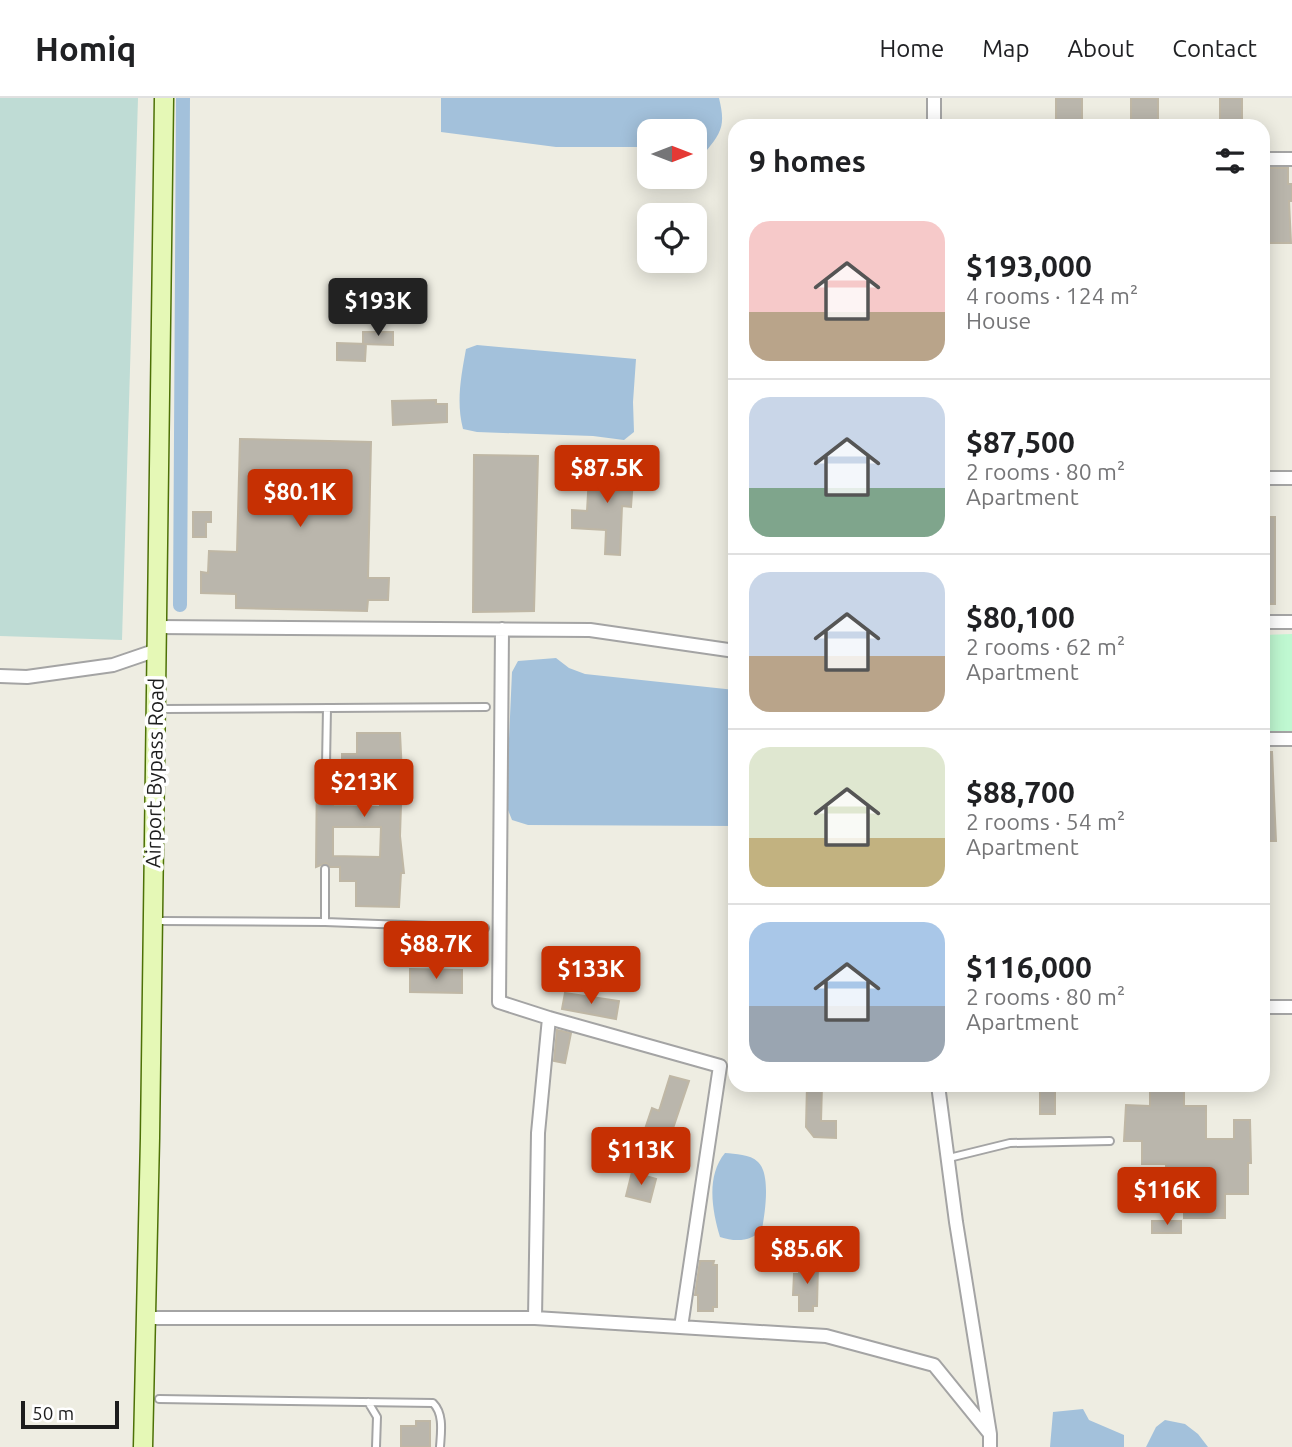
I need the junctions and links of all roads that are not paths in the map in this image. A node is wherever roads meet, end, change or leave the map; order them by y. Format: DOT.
graph roads {
  1 [pos="164,98"];
  2 [pos="934,98"];
  3 [pos="934,119"];
  4 [pos="1270,159"];
  5 [pos="1292,159"];
  6 [pos="1270,478"];
  7 [pos="1292,478"];
  8 [pos="1270,622"];
  9 [pos="1292,622"];
  10 [pos="157,627"];
  11 [pos="502,629"];
  12 [pos="157,650"];
  13 [pos="728,650"];
  14 [pos="0,676"];
  15 [pos="486,706"];
  16 [pos="327,708"];
  17 [pos="165,709"];
  18 [pos="1270,739"];
  19 [pos="1292,739"];
  20 [pos="326,765"];
  21 [pos="325,869"];
  22 [pos="162,921"];
  23 [pos="325,922"];
  24 [pos="485,928"];
  25 [pos="1270,1007"];
  26 [pos="1292,1007"];
  27 [pos="549,1018"];
  28 [pos="938,1092"];
  29 [pos="1110,1142"];
  30 [pos="947,1158"];
  31 [pos="147,1318"];
  32 [pos="535,1318"];
  33 [pos="681,1327"];
  34 [pos="159,1399"];
  35 [pos="368,1402"];
  36 [pos="990,1440"];
  37 [pos="143,1447"];
  38 [pos="376,1447"];
  39 [pos="440,1447"];
  1 -- 10 [label="street, Airport Bypass Road"];
  2 -- 3 [label="street"];
  4 -- 5 [label="street"];
  6 -- 7 [label="street"];
  8 -- 9 [label="street"];
  10 -- 11 [label="street"];
  10 -- 12 [label="street, Airport Bypass Road"];
  11 -- 13 [label="street"];
  11 -- 27 [label="street"];
  12 -- 14 [label="street"];
  12 -- 31 [label="street, Airport Bypass Road"];
  15 -- 16 [label="lane"];
  16 -- 17 [label="lane"];
  16 -- 20 [label="lane"];
  18 -- 19 [label="street"];
  21 -- 23 [label="lane"];
  22 -- 23 [label="lane"];
  23 -- 24 [label="lane"];
  25 -- 26 [label="street"];
  27 -- 32 [label="street"];
  27 -- 33 [label="street"];
  28 -- 30 [label="street"];
  29 -- 30 [label="lane"];
  30 -- 36 [label="street"];
  31 -- 32 [label="street"];
  31 -- 37 [label="street, Airport Bypass Road"];
  32 -- 33 [label="street"];
  33 -- 36 [label="street"];
  34 -- 35 [label="lane"];
  35 -- 38 [label="lane"];
  35 -- 39 [label="lane"];
}
